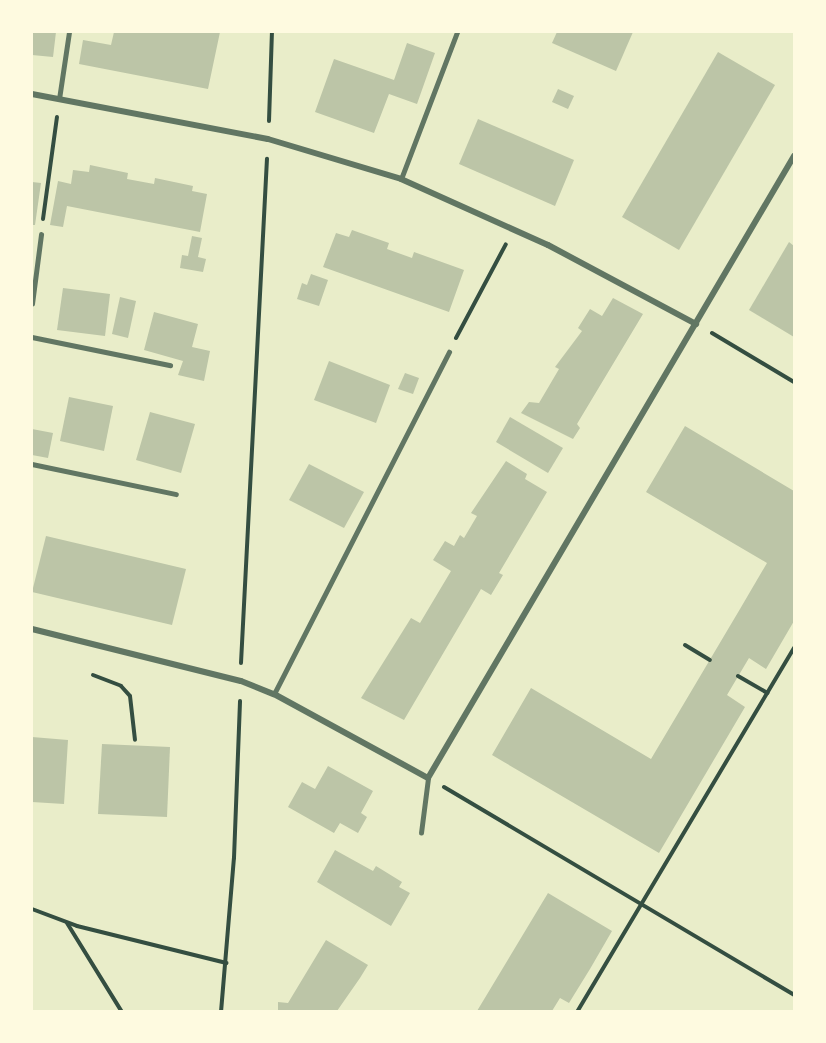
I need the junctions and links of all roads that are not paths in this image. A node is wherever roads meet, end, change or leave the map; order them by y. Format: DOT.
graph roads {
  1 [pos="69,32"];
  2 [pos="457,32"];
  3 [pos="32,94"];
  4 [pos="59,99"];
  5 [pos="795,156"];
  6 [pos="401,179"];
  7 [pos="41,235"];
  8 [pos="32,304"];
  9 [pos="696,324"];
  10 [pos="32,337"];
  11 [pos="449,352"];
  12 [pos="170,365"];
  13 [pos="32,464"];
  14 [pos="176,494"];
  15 [pos="32,628"];
  16 [pos="274,694"];
  17 [pos="428,778"];
  18 [pos="421,833"];
  1 -- 4 [label="lane"];
  2 -- 6 [label="lane"];
  3 -- 4 [label="street"];
  4 -- 6 [label="street"];
  5 -- 9 [label="street"];
  6 -- 9 [label="street"];
  7 -- 8 [label="lane"];
  9 -- 17 [label="street"];
  10 -- 12 [label="lane"];
  11 -- 16 [label="lane"];
  13 -- 14 [label="lane"];
  15 -- 16 [label="street"];
  16 -- 17 [label="street"];
  17 -- 18 [label="lane"];
}
